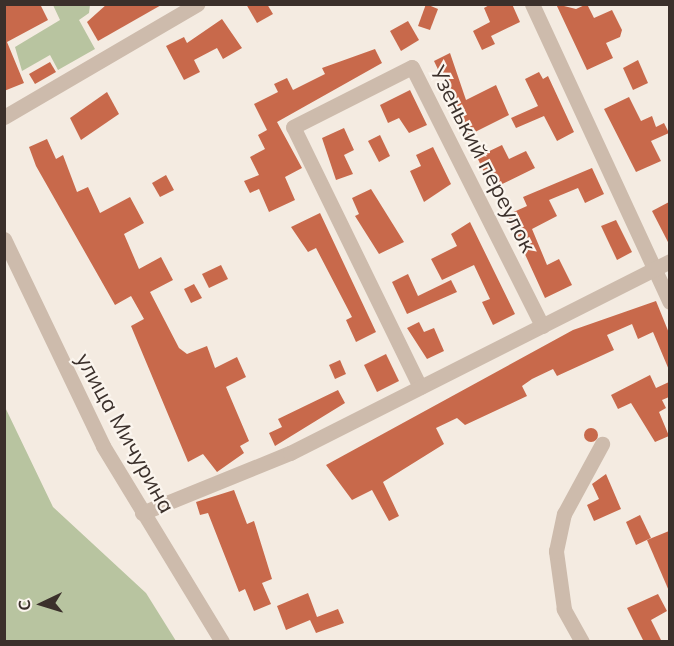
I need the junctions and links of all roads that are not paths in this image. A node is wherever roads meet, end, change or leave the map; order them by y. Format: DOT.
graph roads {
  1 [pos="197,4"];
  2 [pos="532,4"];
  3 [pos="4,117"];
  4 [pos="4,239"];
  5 [pos="669,261"];
  6 [pos="654,269"];
  7 [pos="669,302"];
  8 [pos="543,326"];
  9 [pos="420,387"];
  10 [pos="602,444"];
  11 [pos="142,513"];
  12 [pos="222,642"];
  13 [pos="582,642"];
  1 -- 3 [label="street"];
  2 -- 6 [label="street"];
  4 -- 11 [label="street, улица Мичурина"];
  5 -- 6 [label="street"];
  6 -- 7 [label="street"];
  6 -- 8 [label="street"];
  8 -- 9 [label="street"];
  8 -- 9 [label="street, Узенький переулок"];
  9 -- 11 [label="street"];
  10 -- 13 [label="street"];
  11 -- 12 [label="street, улица Мичурина"];
}
